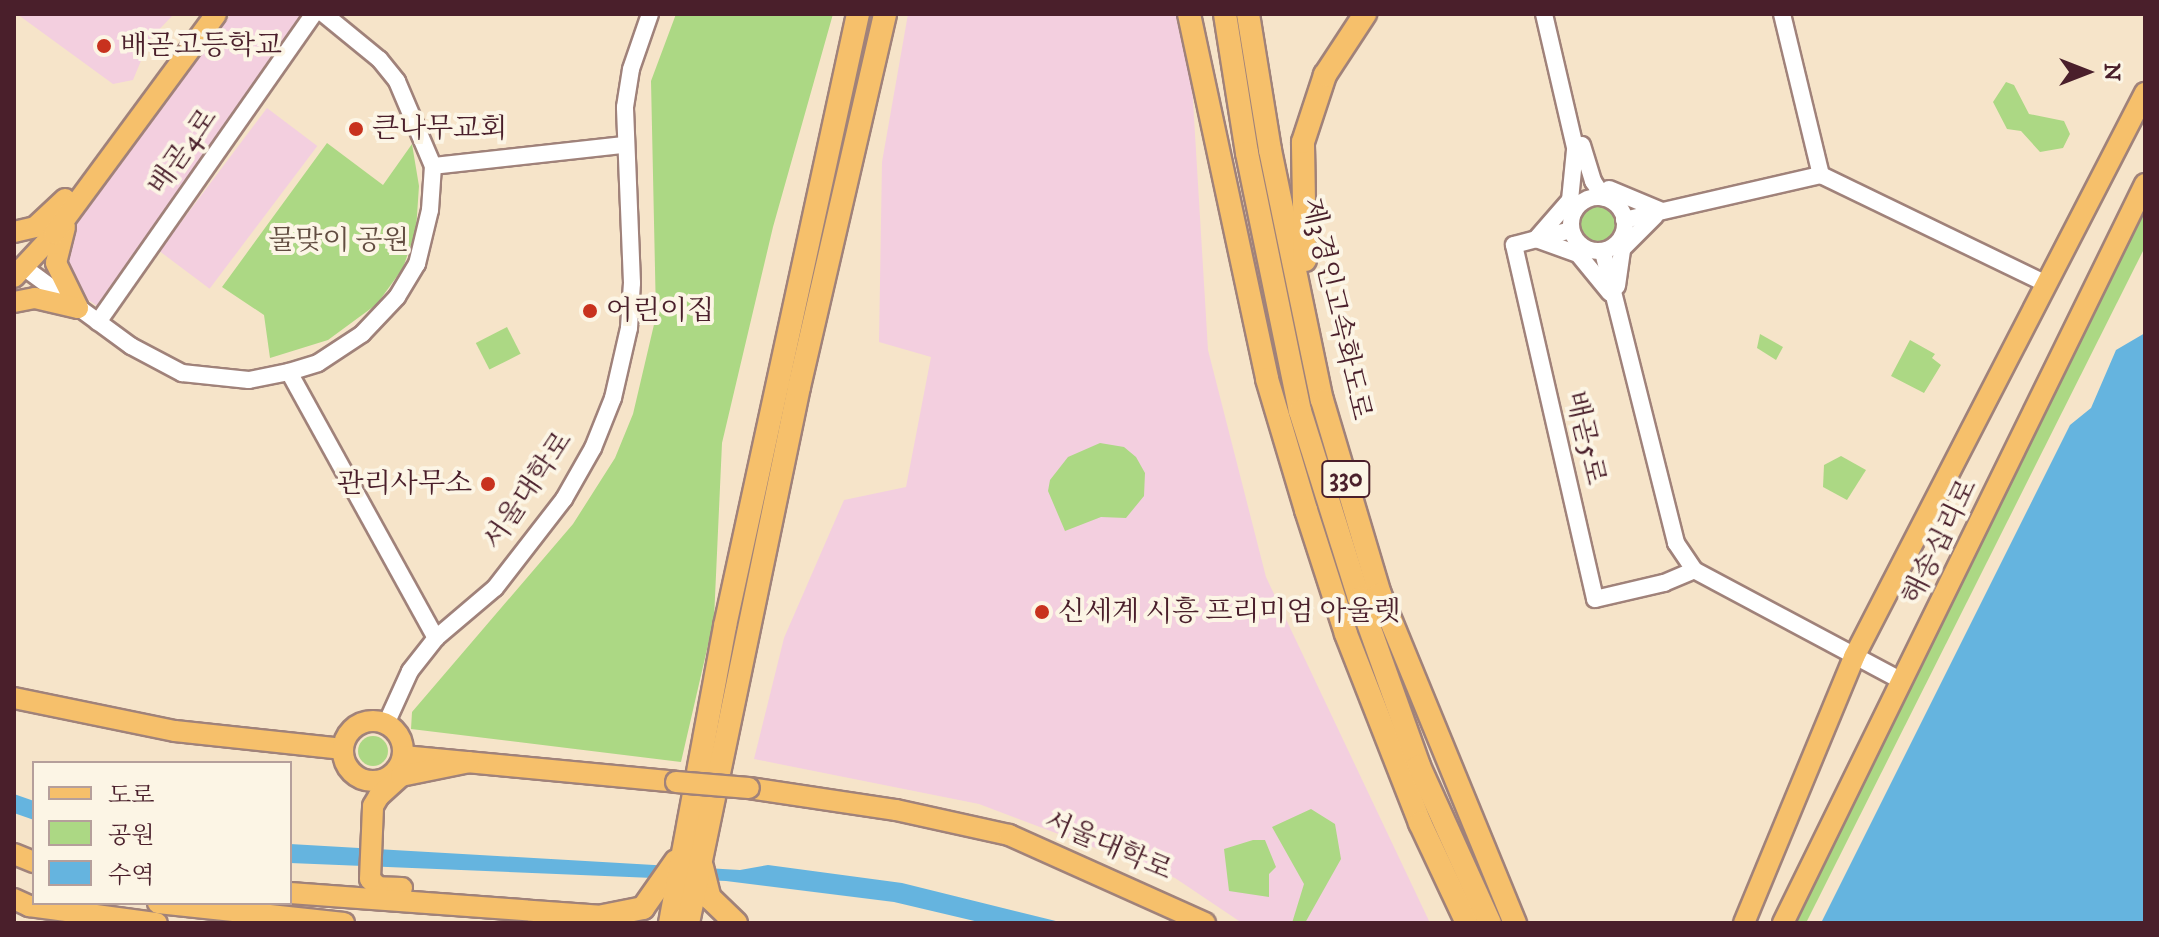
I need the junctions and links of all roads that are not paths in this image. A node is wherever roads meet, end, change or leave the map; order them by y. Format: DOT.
graph roads {
  1 [pos="200,14"];
  2 [pos="216,14"];
  3 [pos="222,14"];
  4 [pos="314,14"];
  5 [pos="324,14"];
  6 [pos="650,14"];
  7 [pos="847,14"];
  8 [pos="858,14"];
  9 [pos="869,14"];
  10 [pos="885,14"];
  11 [pos="1189,14"];
  12 [pos="1225,14"];
  13 [pos="1248,14"];
  14 [pos="1365,14"];
  15 [pos="1544,14"];
  16 [pos="1551,14"];
  17 [pos="1782,14"];
  18 [pos="190,40"];
  19 [pos="2145,93"];
  20 [pos="830,135"];
  21 [pos="623,145"];
  22 [pos="1579,149"];
  23 [pos="433,166"];
  24 [pos="1821,175"];
  25 [pos="2145,184"];
  26 [pos="1604,198"];
  27 [pos="69,203"];
  28 [pos="1579,205"];
  29 [pos="1662,211"];
  30 [pos="1624,220"];
  31 [pos="1571,230"];
  32 [pos="14,232"];
  33 [pos="1536,239"];
  34 [pos="1603,252"];
  35 [pos="17,267"];
  36 [pos="2044,283"];
  37 [pos="1615,300"];
  38 [pos="14,302"];
  39 [pos="78,308"];
  40 [pos="98,322"];
  41 [pos="813,326"];
  42 [pos="289,372"];
  43 [pos="1322,400"];
  44 [pos="1694,570"];
  45 [pos="436,638"];
  46 [pos="1854,657"];
  47 [pos="1902,681"];
  48 [pos="14,698"];
  49 [pos="386,724"];
  50 [pos="343,749"];
  51 [pos="403,756"];
  52 [pos="469,762"];
  53 [pos="386,779"];
  54 [pos="370,805"];
  55 [pos="693,842"];
  56 [pos="292,893"];
  57 [pos="683,896"];
  58 [pos="21,902"];
  59 [pos="40,905"];
  60 [pos="173,905"];
  61 [pos="498,908"];
  62 [pos="608,920"];
  63 [pos="88,923"];
  64 [pos="157,923"];
  65 [pos="344,923"];
  66 [pos="670,923"];
  67 [pos="688,923"];
  68 [pos="736,923"];
  69 [pos="1205,923"];
  70 [pos="1467,923"];
  71 [pos="1490,923"];
  72 [pos="1515,923"];
  73 [pos="1744,923"];
  74 [pos="1783,923"];
  1 -- 18 [label="main road"];
  2 -- 18 [label="main road, 배곧4로"];
  3 -- 18 [label="main road"];
  4 -- 40 [label="street, 배곧4로"];
  5 -- 23 [label="street, 배곧4로"];
  6 -- 21 [label="street, 서울대학로"];
  7 -- 20 [label="highway"];
  8 -- 20 [label="highway"];
  9 -- 41 [label="highway"];
  10 -- 41 [label="highway"];
  11 -- 70 [label="highway"];
  12 -- 71 [label="highway, 제3경인고속화도로 / 330"];
  13 -- 43 [label="highway, 제3경인고속화도로 / 330"];
  14 -- 43 [label="highway"];
  15 -- 22 [label="street"];
  16 -- 22 [label="street"];
  17 -- 24 [label="street"];
  18 -- 27 [label="main road, 배곧4로"];
  19 -- 36 [label="main road, 해송십리로"];
  20 -- 55 [label="highway"];
  21 -- 23 [label="street"];
  21 -- 45 [label="street, 서울대학로"];
  22 -- 26 [label="street"];
  22 -- 28 [label="street"];
  22 -- 29 [label="street"];
  22 -- 33 [label="street"];
  23 -- 42 [label="street, 배곧4로"];
  24 -- 29 [label="street"];
  24 -- 36 [label="street"];
  25 -- 47 [label="main road, 해송십리로"];
  26 -- 28 [label="street"];
  26 -- 30 [label="street"];
  27 -- 32 [label="main road"];
  27 -- 35 [label="main road, 배곧4로"];
  27 -- 39 [label="main road"];
  28 -- 31 [label="street"];
  29 -- 30 [label="street"];
  29 -- 37 [label="street"];
  30 -- 34 [label="street"];
  31 -- 33 [label="street"];
  31 -- 34 [label="street"];
  33 -- 37 [label="street"];
  33 -- 44 [label="street, 배곧5로"];
  34 -- 37 [label="street"];
  35 -- 39 [label="street, 배곧4로"];
  36 -- 46 [label="main road, 해송십리로"];
  37 -- 44 [label="street"];
  38 -- 39 [label="main road"];
  39 -- 40 [label="street, 배곧4로"];
  40 -- 42 [label="street, 배곧4로"];
  41 -- 55 [label="highway"];
  42 -- 45 [label="street"];
  43 -- 72 [label="highway, 제3경인고속화도로 / 330"];
  44 -- 46 [label="street"];
  45 -- 49 [label="street, 서울대학로"];
  46 -- 47 [label="street"];
  46 -- 73 [label="main road, 해송십리로"];
  47 -- 74 [label="main road, 해송십리로"];
  48 -- 50 [label="main road"];
  49 -- 50 [label="main road"];
  49 -- 51 [label="main road"];
  50 -- 53 [label="main road"];
  51 -- 52 [label="main road, 서울대학로"];
  51 -- 53 [label="main road"];
  52 -- 54 [label="main road"];
  52 -- 69 [label="main road, 서울대학로, bridge"];
  53 -- 54 [label="main road"];
  54 -- 61 [label="main road"];
  55 -- 57 [label="highway"];
  55 -- 57 [label="highway"];
  56 -- 61 [label="main road"];
  57 -- 62 [label="highway"];
  57 -- 66 [label="highway"];
  57 -- 67 [label="highway"];
  57 -- 68 [label="highway"];
  58 -- 63 [label="main road"];
  59 -- 64 [label="main road"];
  60 -- 65 [label="main road"];
  61 -- 62 [label="main road"];
}
